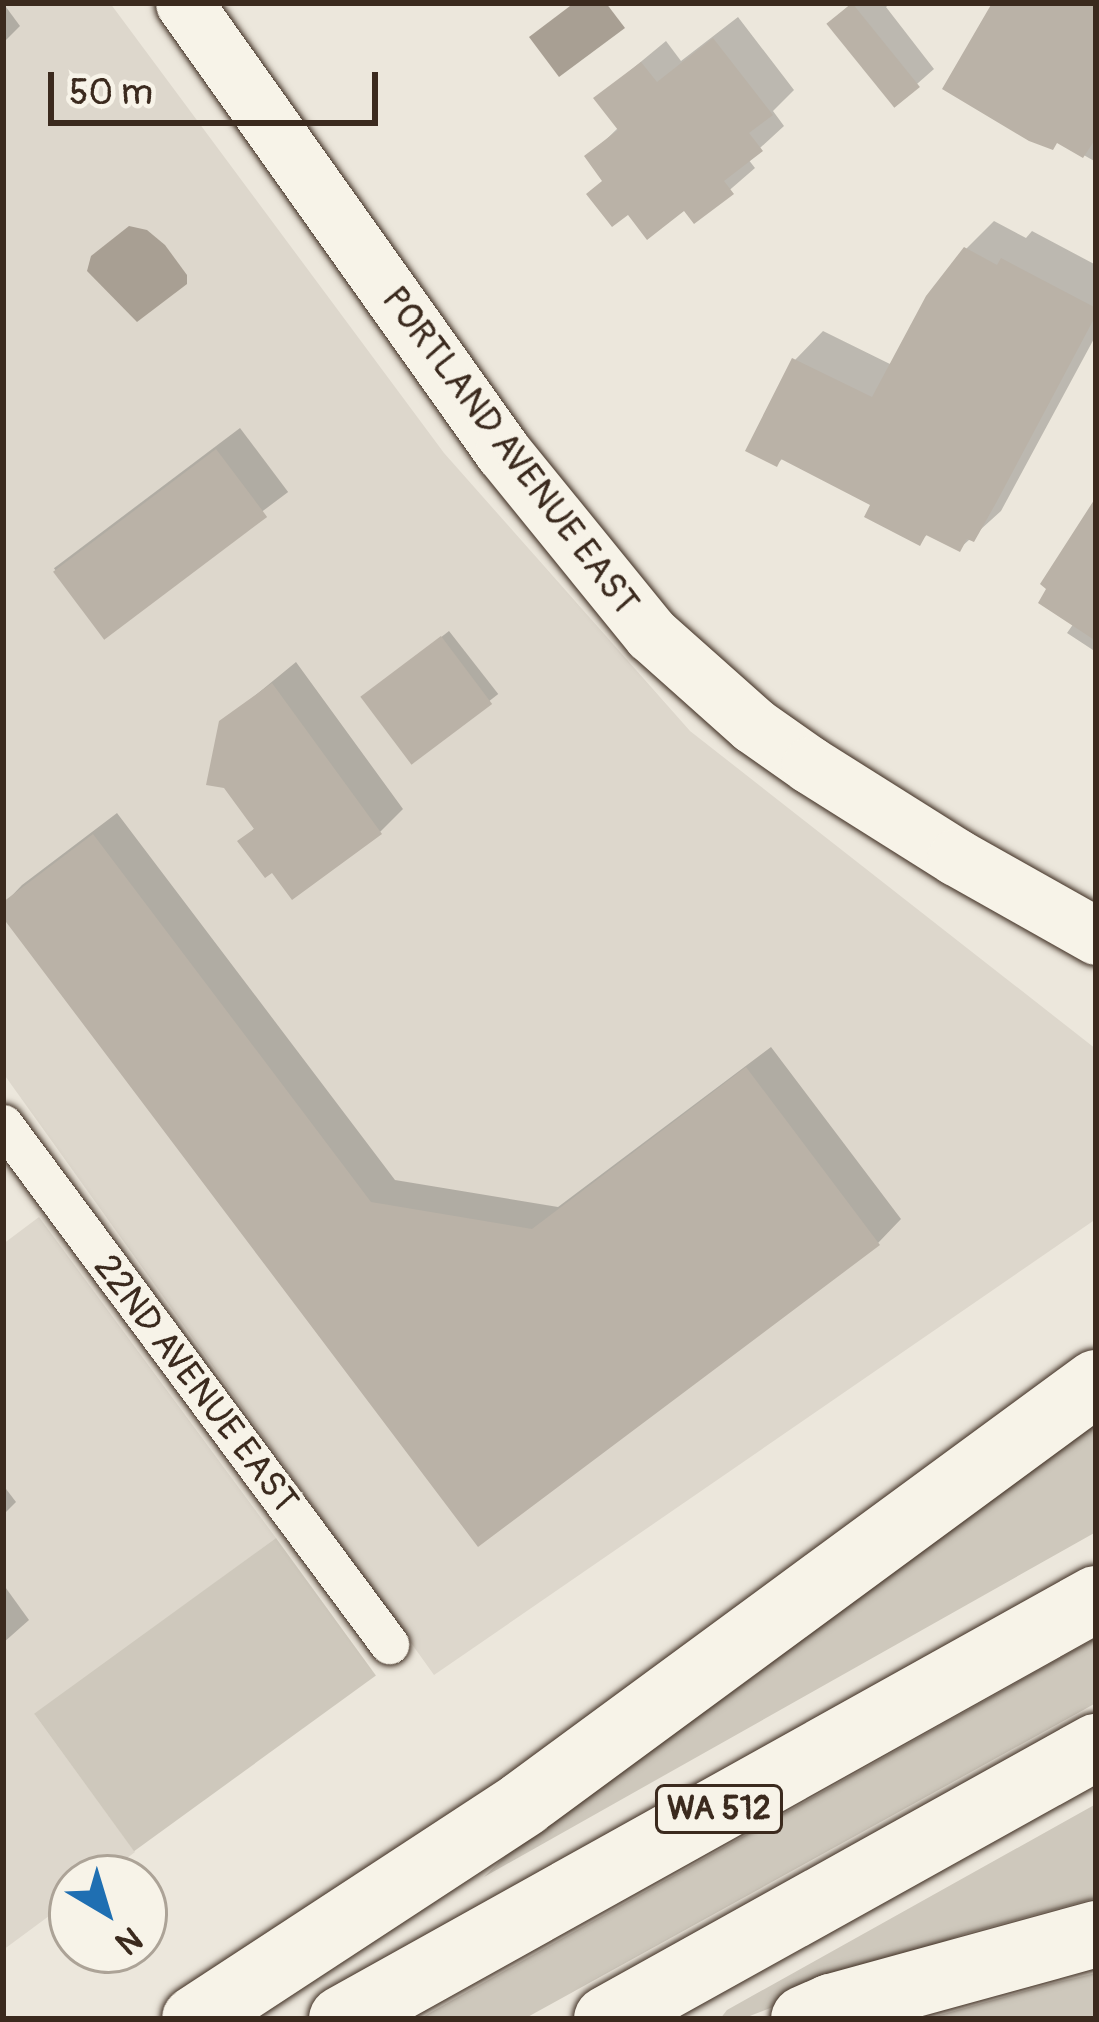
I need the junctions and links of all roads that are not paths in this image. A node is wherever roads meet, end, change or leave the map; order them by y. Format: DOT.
graph roads {
  1 [pos="184,3"];
  2 [pos="1096,936"];
  3 [pos="3,1124"];
  4 [pos="1096,1383"];
  5 [pos="1096,1599"];
  6 [pos="389,1643"];
  7 [pos="1096,1747"];
  8 [pos="1096,1934"];
  9 [pos="195,2019"];
  10 [pos="343,2019"];
  11 [pos="607,2019"];
  12 [pos="804,2019"];
  1 -- 2 [label="main road, PORTLAND AVENUE EAST"];
  3 -- 6 [label="street, 22ND AVENUE EAST"];
  4 -- 9 [label="highway"];
  5 -- 10 [label="highway, WA 512"];
  7 -- 11 [label="highway"];
  8 -- 12 [label="highway"];
}
